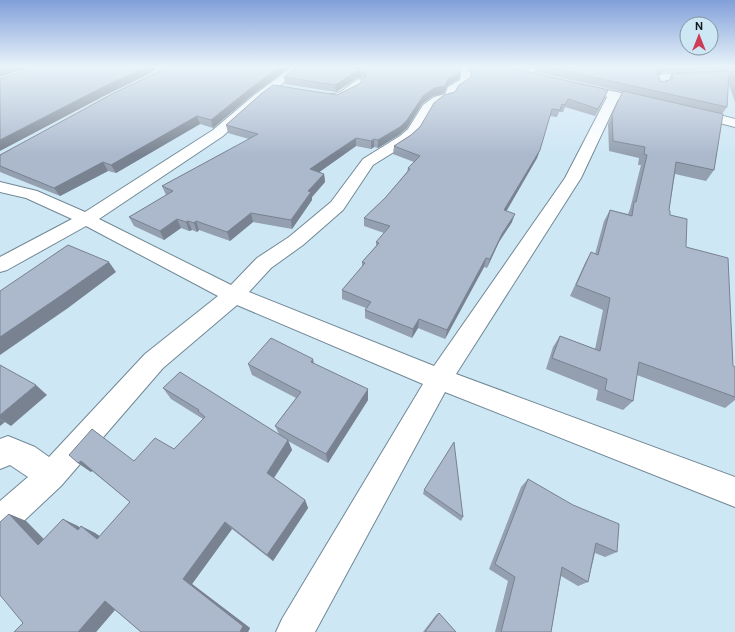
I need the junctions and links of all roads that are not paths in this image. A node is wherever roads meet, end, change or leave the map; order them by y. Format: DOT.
graph roads {
  1 [pos="259,96"];
  2 [pos="327,96"];
  3 [pos="340,96"];
  4 [pos="448,96"];
  5 [pos="613,96"];
  6 [pos="621,96"];
  7 [pos="662,105"];
  8 [pos="683,110"];
  9 [pos="735,123"];
  10 [pos="0,187"];
  11 [pos="86,219"];
  12 [pos="0,265"];
  13 [pos="234,295"];
  14 [pos="439,380"];
  15 [pos="0,455"];
  16 [pos="51,476"];
  17 [pos="735,492"];
  18 [pos="0,522"];
  19 [pos="295,632"];
  1 -- 11 [label="street"];
  2 -- 3 [label="street"];
  4 -- 13 [label="street"];
  5 -- 14 [label="street"];
  6 -- 7 [label="street"];
  8 -- 9 [label="street"];
  10 -- 11 [label="street"];
  11 -- 12 [label="street"];
  11 -- 13 [label="street"];
  13 -- 14 [label="street"];
  13 -- 16 [label="street"];
  14 -- 17 [label="street"];
  14 -- 19 [label="street"];
  15 -- 16 [label="street"];
  16 -- 18 [label="street"];
}
